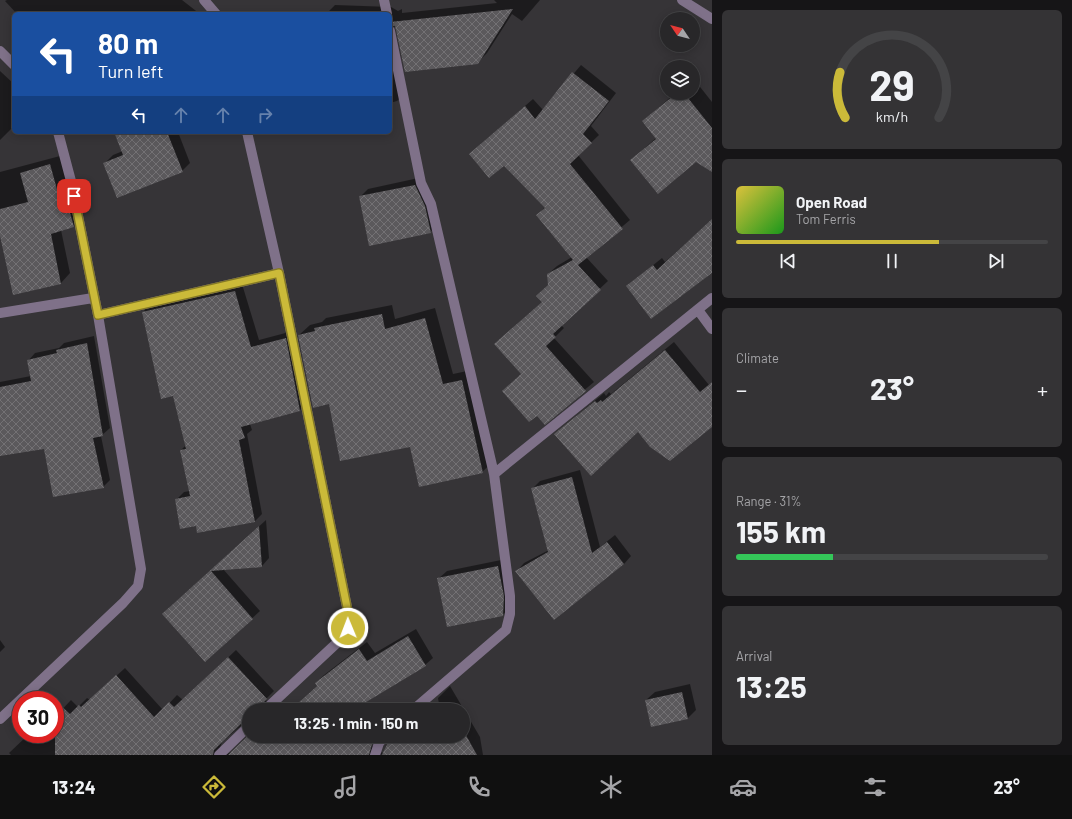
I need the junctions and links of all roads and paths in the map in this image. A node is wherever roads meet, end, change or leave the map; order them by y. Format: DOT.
graph roads {
  1 [pos="204,0"];
  2 [pos="384,0"];
  3 [pos="682,0"];
  4 [pos="214,12"];
  5 [pos="387,12"];
  6 [pos="712,19"];
  7 [pos="392,41"];
  8 [pos="0,51"];
  9 [pos="12,63"];
  10 [pos="59,134"];
  11 [pos="247,134"];
  12 [pos="279,273"];
  13 [pos="93,298"];
  14 [pos="712,298"];
  15 [pos="698,310"];
  16 [pos="0,313"];
  17 [pos="98,315"];
  18 [pos="712,329"];
  19 [pos="494,474"];
  20 [pos="272,703"];
  21 [pos="422,703"];
  22 [pos="0,719"];
  23 [pos="242,733"];
  24 [pos="379,743"];
  25 [pos="219,755"];
  26 [pos="375,755"];
  1 -- 4 [label="street"];
  2 -- 5 [label="street"];
  3 -- 6 [label="street"];
  7 -- 19 [label="street"];
  8 -- 9 [label="street"];
  10 -- 13 [label="street"];
  11 -- 12 [label="street"];
  12 -- 17 [label="street"];
  12 -- 20 [label="street"];
  13 -- 16 [label="street"];
  13 -- 17 [label="street"];
  14 -- 15 [label="street"];
  15 -- 18 [label="street"];
  15 -- 19 [label="street"];
  17 -- 22 [label="street"];
  19 -- 21 [label="street"];
  23 -- 25 [label="street"];
  24 -- 26 [label="street"];
}
